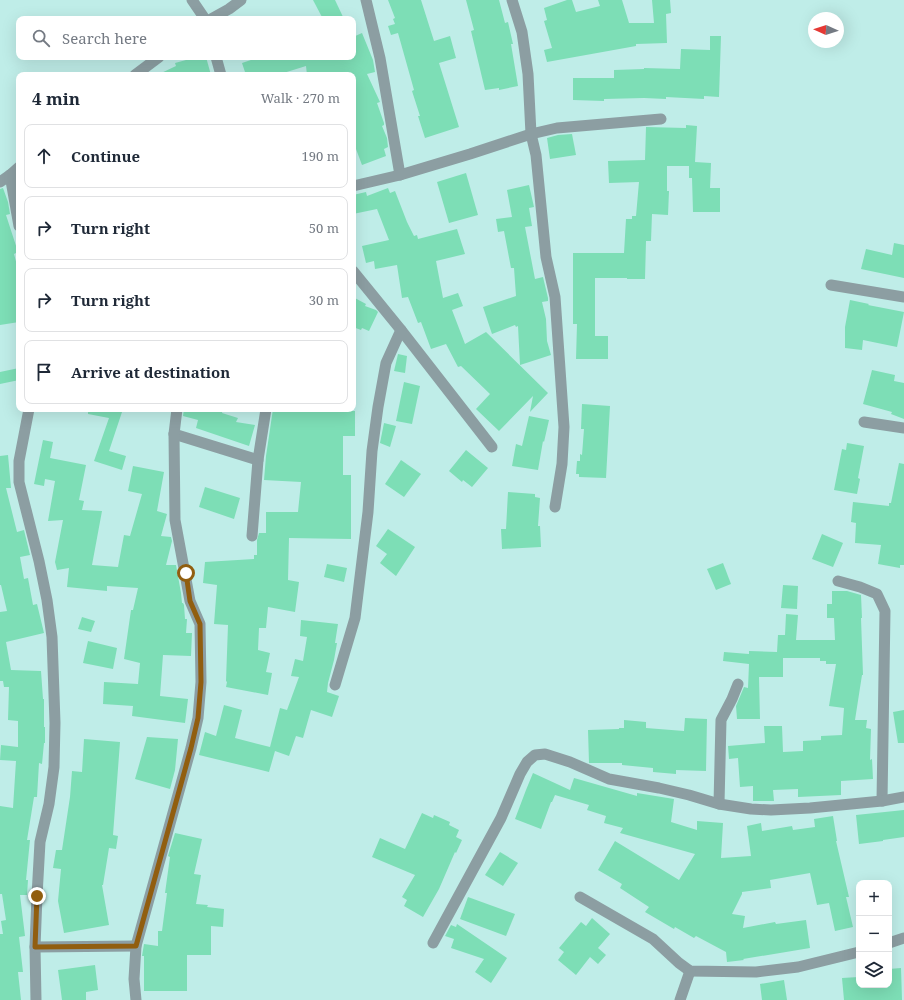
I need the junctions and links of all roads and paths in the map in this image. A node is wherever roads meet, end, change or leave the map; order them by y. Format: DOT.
graph roads {
  1 [pos="192,0"];
  2 [pos="240,0"];
  3 [pos="366,0"];
  4 [pos="512,0"];
  5 [pos="203,16"];
  6 [pos="216,16"];
  7 [pos="155,60"];
  8 [pos="217,60"];
  9 [pos="139,72"];
  10 [pos="220,72"];
  11 [pos="661,119"];
  12 [pos="530,134"];
  13 [pos="16,170"];
  14 [pos="400,175"];
  15 [pos="10,176"];
  16 [pos="0,182"];
  17 [pos="356,185"];
  18 [pos="16,209"];
  19 [pos="356,275"];
  20 [pos="831,285"];
  21 [pos="904,297"];
  22 [pos="401,330"];
  23 [pos="28,412"];
  24 [pos="177,412"];
  25 [pos="266,412"];
  26 [pos="864,422"];
  27 [pos="904,428"];
  28 [pos="174,434"];
  29 [pos="492,447"];
  30 [pos="258,460"];
  31 [pos="555,507"];
  32 [pos="252,536"];
  33 [pos="838,581"];
  34 [pos="738,684"];
  35 [pos="335,685"];
  36 [pos="904,797"];
  37 [pos="882,801"];
  38 [pos="719,804"];
  39 [pos="580,897"];
  40 [pos="904,938"];
  41 [pos="892,942"];
  42 [pos="433,943"];
  43 [pos="136,946"];
  44 [pos="35,947"];
  45 [pos="856,953"];
  46 [pos="690,971"];
  47 [pos="36,1000"];
  48 [pos="136,1000"];
  49 [pos="680,1000"];
  1 -- 5 [label="street"];
  2 -- 6 [label="street"];
  3 -- 14 [label="street"];
  4 -- 12 [label="street"];
  7 -- 9 [label="street"];
  8 -- 10 [label="street"];
  11 -- 12 [label="street"];
  12 -- 14 [label="street"];
  12 -- 31 [label="street"];
  13 -- 15 [label="street"];
  14 -- 17 [label="street"];
  15 -- 16 [label="street"];
  15 -- 18 [label="street"];
  19 -- 22 [label="street"];
  20 -- 21 [label="street"];
  22 -- 29 [label="street"];
  22 -- 35 [label="street"];
  23 -- 44 [label="street"];
  24 -- 28 [label="street"];
  25 -- 30 [label="street"];
  26 -- 27 [label="street"];
  28 -- 30 [label="street"];
  28 -- 43 [label="street"];
  30 -- 32 [label="street"];
  33 -- 37 [label="street"];
  34 -- 38 [label="street"];
  36 -- 37 [label="street"];
  37 -- 38 [label="street"];
  38 -- 42 [label="street"];
  39 -- 46 [label="street"];
  40 -- 41 [label="street"];
  43 -- 44 [label="street"];
  43 -- 48 [label="street"];
  44 -- 47 [label="street"];
  45 -- 46 [label="street"];
  46 -- 49 [label="street"];
}
